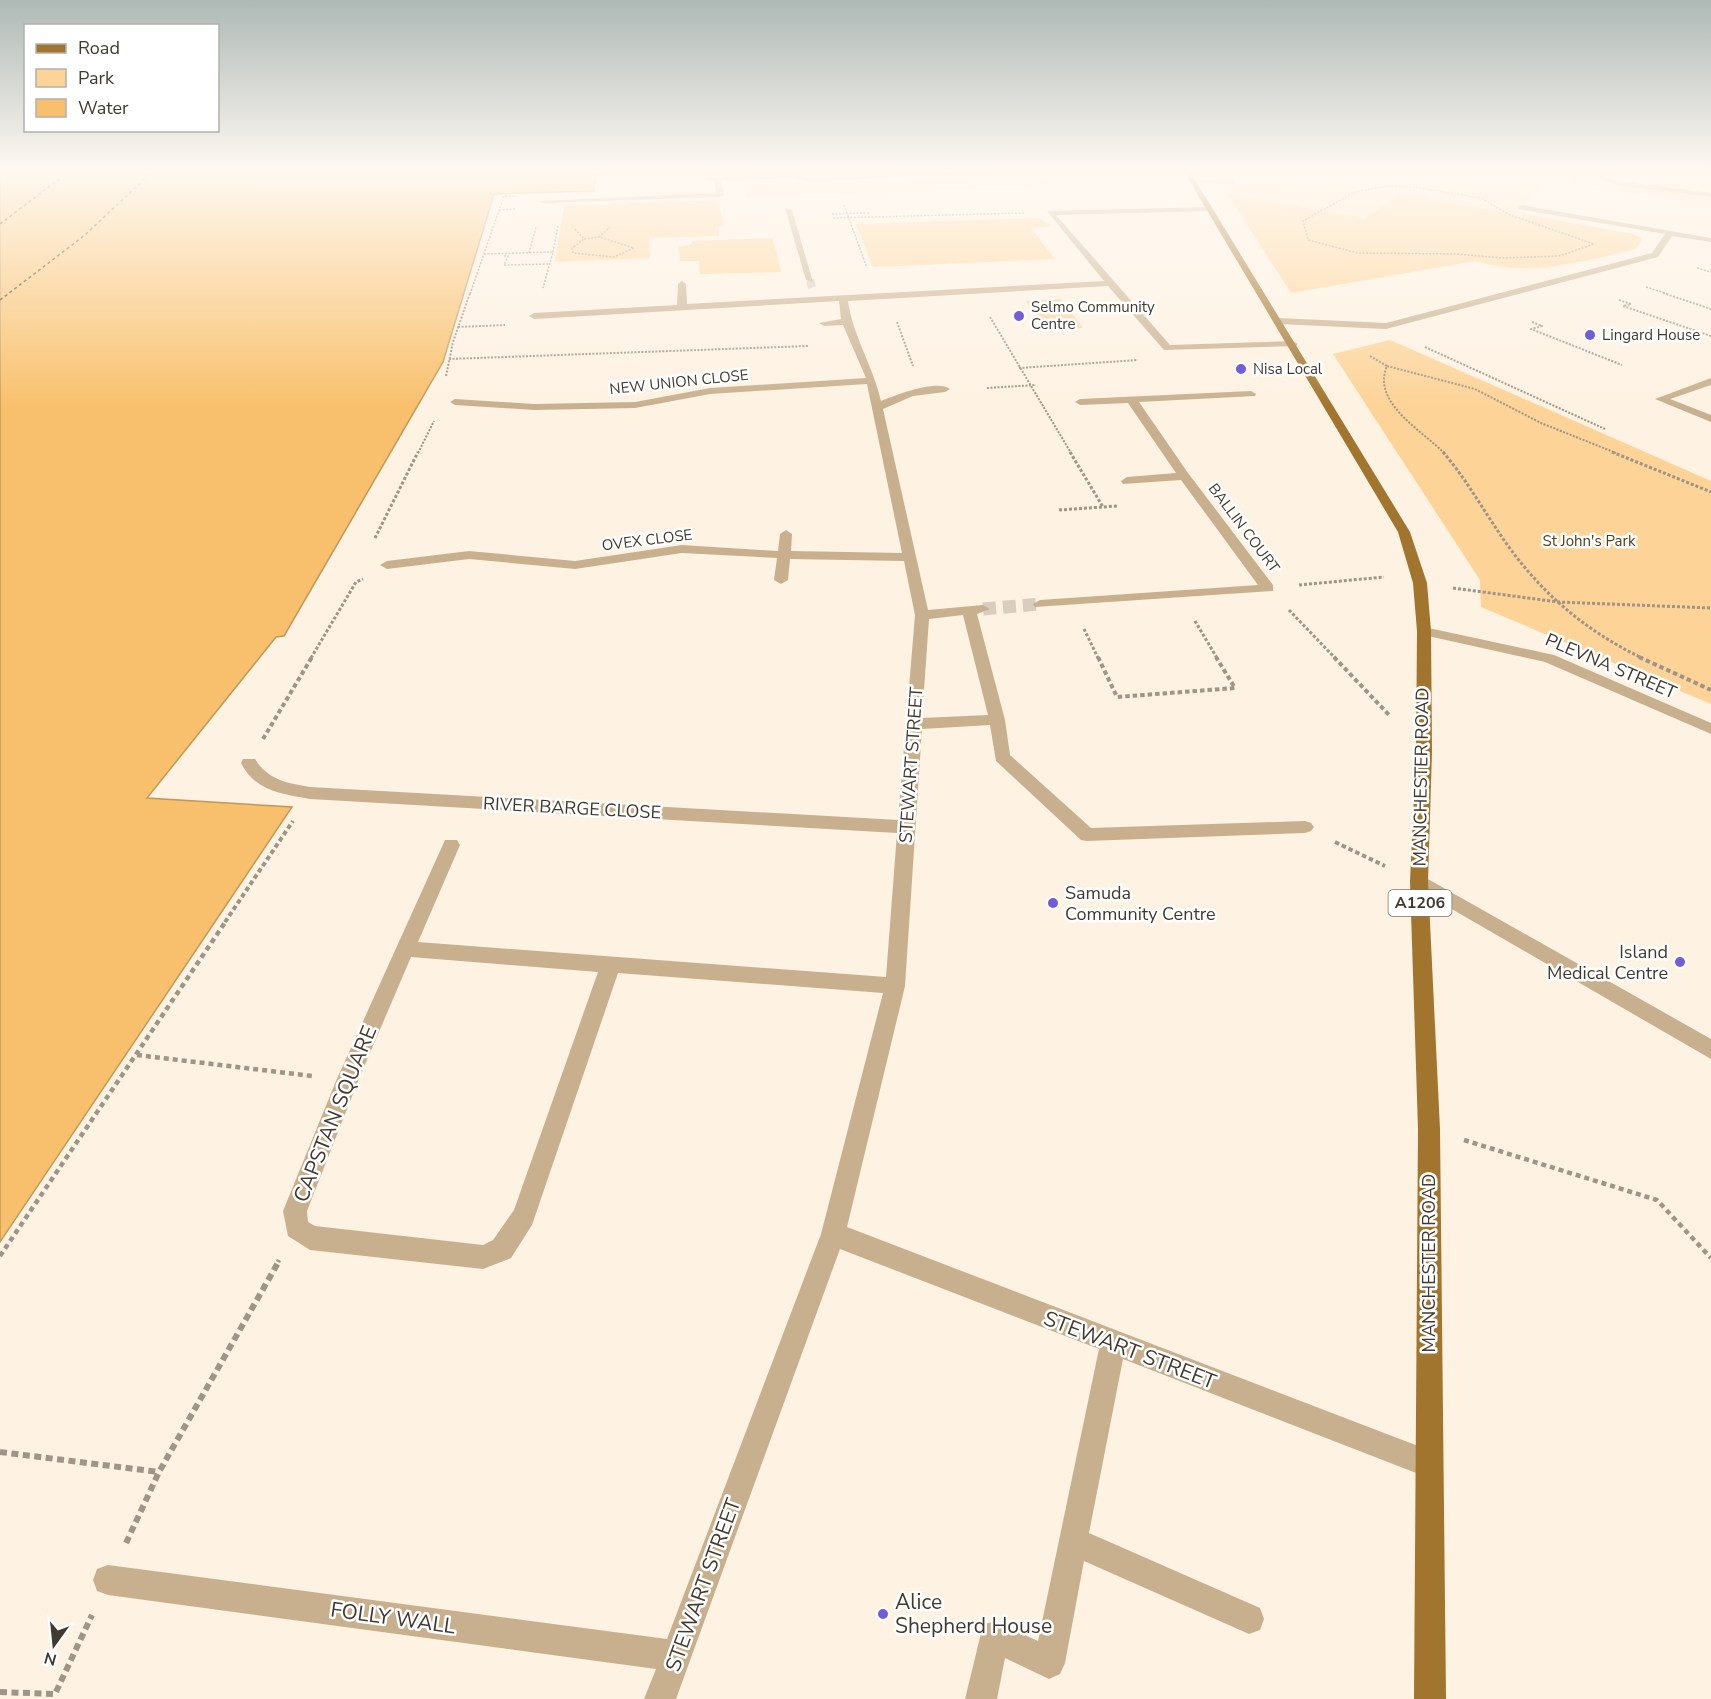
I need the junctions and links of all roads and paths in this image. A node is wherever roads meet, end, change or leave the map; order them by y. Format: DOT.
graph roads {
  1 [pos="530,249"];
  2 [pos="572,249"];
  3 [pos="633,249"];
  4 [pos="800,249"];
  5 [pos="860,249"];
  6 [pos="1080,249"];
  7 [pos="1234,249"];
  8 [pos="1344,249"];
  9 [pos="1578,249"];
  10 [pos="1659,249"];
  11 [pos="529,253"];
  12 [pos="483,254"];
  13 [pos="501,254"];
  14 [pos="1558,256"];
  15 [pos="550,264"];
  16 [pos="867,269"];
  17 [pos="1594,270"];
  18 [pos="810,280"];
  19 [pos="1108,283"];
  20 [pos="682,284"];
  21 [pos="887,296"];
  22 [pos="843,299"];
  23 [pos="1619,300"];
  24 [pos="682,308"];
  25 [pos="1711,309"];
  26 [pos="534,316"];
  27 [pos="1279,321"];
  28 [pos="846,322"];
  29 [pos="1532,322"];
  30 [pos="824,323"];
  31 [pos="488,325"];
  32 [pos="1378,325"];
  33 [pos="458,327"];
  34 [pos="1711,336"];
  35 [pos="1293,344"];
  36 [pos="856,345"];
  37 [pos="1368,354"];
  38 [pos="449,359"];
  39 [pos="1141,360"];
  40 [pos="1622,365"];
  41 [pos="1387,366"];
  42 [pos="1019,368"];
  43 [pos="870,378"];
  44 [pos="1711,381"];
  45 [pos="1036,385"];
  46 [pos="987,388"];
  47 [pos="945,389"];
  48 [pos="1251,394"];
  49 [pos="1131,399"];
  50 [pos="455,402"];
  51 [pos="1080,402"];
  52 [pos="877,407"];
  53 [pos="1711,419"];
  54 [pos="1605,429"];
  55 [pos="1184,476"];
  56 [pos="1127,481"];
  57 [pos="1711,492"];
  58 [pos="1103,507"];
  59 [pos="1059,510"];
  60 [pos="786,534"];
  61 [pos="785,555"];
  62 [pos="911,557"];
  63 [pos="387,566"];
  64 [pos="781,580"];
  65 [pos="1420,583"];
  66 [pos="1268,588"];
  67 [pos="1180,594"];
  68 [pos="1071,602"];
  69 [pos="1558,602"];
  70 [pos="1040,604"];
  71 [pos="1711,608"];
  72 [pos="922,615"];
  73 [pos="1424,631"];
  74 [pos="1711,690"];
  75 [pos="997,720"];
  76 [pos="912,724"];
  77 [pos="1711,729"];
  78 [pos="1424,752"];
  79 [pos="249,763"];
  80 [pos="300,811"];
  81 [pos="907,827"];
  82 [pos="1305,827"];
  83 [pos="451,844"];
  84 [pos="1419,882"];
  85 [pos="404,949"];
  86 [pos="611,964"];
  87 [pos="894,986"];
  88 [pos="1711,1050"];
  89 [pos="137,1055"];
  90 [pos="347,1081"];
  91 [pos="1429,1129"];
  92 [pos="297,1228"];
  93 [pos="833,1234"];
  94 [pos="0,1256"];
  95 [pos="1711,1258"];
  96 [pos="1113,1343"];
  97 [pos="0,1452"];
  98 [pos="1429,1464"];
  99 [pos="159,1472"];
  100 [pos="139,1514"];
  101 [pos="1073,1541"];
  102 [pos="108,1580"];
  103 [pos="1249,1619"];
  104 [pos="677,1656"];
  105 [pos="0,1692"];
  106 [pos="55,1694"];
  107 [pos="660,1699"];
  108 [pos="981,1699"];
  109 [pos="1430,1699"];
  1 -- 11 [label="path"];
  2 -- 3 [label="path"];
  4 -- 18 [label="street"];
  5 -- 16 [label="path"];
  6 -- 19 [label="street"];
  7 -- 27 [label="main road, MANCHESTER ROAD / A1206"];
  8 -- 14 [label="path"];
  9 -- 14 [label="path"];
  10 -- 17 [label="street"];
  11 -- 13 [label="path"];
  11 -- 15 [label="path"];
  12 -- 13 [label="path"];
  13 -- 15 [label="path"];
  15 -- 26 [label="path"];
  17 -- 25 [label="path"];
  17 -- 32 [label="street"];
  19 -- 21 [label="street"];
  19 -- 35 [label="street"];
  20 -- 24 [label="street"];
  21 -- 22 [label="street"];
  21 -- 43 [label="path"];
  22 -- 24 [label="street"];
  22 -- 28 [label="street, STEWART STREET"];
  23 -- 34 [label="path"];
  24 -- 26 [label="street"];
  27 -- 32 [label="street"];
  27 -- 35 [label="main road, MANCHESTER ROAD / A1206"];
  28 -- 30 [label="street"];
  28 -- 36 [label="street, STEWART STREET"];
  29 -- 40 [label="path"];
  31 -- 33 [label="path"];
  32 -- 54 [label="path"];
  35 -- 65 [label="main road, MANCHESTER ROAD / A1206"];
  36 -- 38 [label="path"];
  36 -- 43 [label="street, STEWART STREET"];
  37 -- 41 [label="path"];
  39 -- 42 [label="path"];
  41 -- 57 [label="path"];
  41 -- 69 [label="path"];
  43 -- 50 [label="street, NEW UNION CLOSE"];
  43 -- 52 [label="street, STEWART STREET"];
  44 -- 53 [label="street"];
  45 -- 46 [label="path"];
  47 -- 52 [label="street"];
  48 -- 49 [label="street"];
  49 -- 51 [label="street"];
  49 -- 55 [label="street, BALLIN COURT"];
  50 -- 63 [label="path"];
  52 -- 62 [label="street, STEWART STREET"];
  55 -- 56 [label="street"];
  55 -- 66 [label="street, BALLIN COURT"];
  58 -- 59 [label="path"];
  60 -- 61 [label="street"];
  61 -- 62 [label="street, OVEX CLOSE"];
  61 -- 63 [label="street, OVEX CLOSE"];
  61 -- 64 [label="street"];
  62 -- 72 [label="street, STEWART STREET"];
  63 -- 79 [label="path"];
  65 -- 66 [label="path"];
  65 -- 69 [label="path"];
  65 -- 73 [label="main road, MANCHESTER ROAD / A1206"];
  66 -- 67 [label="street, BALLIN COURT"];
  66 -- 78 [label="path"];
  67 -- 68 [label="street, BALLIN COURT"];
  67 -- 68 [label="path"];
  68 -- 70 [label="street, BALLIN COURT"];
  69 -- 71 [label="path"];
  69 -- 74 [label="path"];
  72 -- 75 [label="street"];
  72 -- 76 [label="street, STEWART STREET"];
  73 -- 77 [label="street, PLEVNA STREET"];
  73 -- 78 [label="main road, MANCHESTER ROAD / A1206"];
  75 -- 76 [label="street"];
  75 -- 82 [label="street"];
  76 -- 81 [label="street, STEWART STREET"];
  78 -- 84 [label="main road, MANCHESTER ROAD / A1206"];
  79 -- 81 [label="street, RIVER BARGE CLOSE"];
  80 -- 89 [label="path"];
  81 -- 87 [label="street, STEWART STREET"];
  82 -- 84 [label="path"];
  83 -- 85 [label="street, CAPSTAN SQUARE"];
  84 -- 88 [label="street"];
  84 -- 91 [label="main road, MANCHESTER ROAD / A1206"];
  85 -- 86 [label="street"];
  85 -- 90 [label="street, CAPSTAN SQUARE"];
  86 -- 87 [label="street"];
  86 -- 92 [label="street, CAPSTAN SQUARE"];
  87 -- 93 [label="street, STEWART STREET"];
  89 -- 90 [label="path"];
  89 -- 94 [label="path"];
  90 -- 92 [label="street, CAPSTAN SQUARE"];
  91 -- 95 [label="path"];
  91 -- 98 [label="main road, MANCHESTER ROAD / A1206"];
  92 -- 99 [label="path"];
  93 -- 96 [label="street, STEWART STREET"];
  93 -- 104 [label="street, STEWART STREET"];
  96 -- 98 [label="street, STEWART STREET"];
  96 -- 101 [label="street"];
  97 -- 99 [label="path"];
  98 -- 109 [label="main road, MANCHESTER ROAD / A1206"];
  99 -- 100 [label="path"];
  101 -- 103 [label="street"];
  101 -- 108 [label="street"];
  102 -- 104 [label="street, FOLLY WALL"];
  104 -- 107 [label="street, STEWART STREET"];
  105 -- 106 [label="path"];
}
